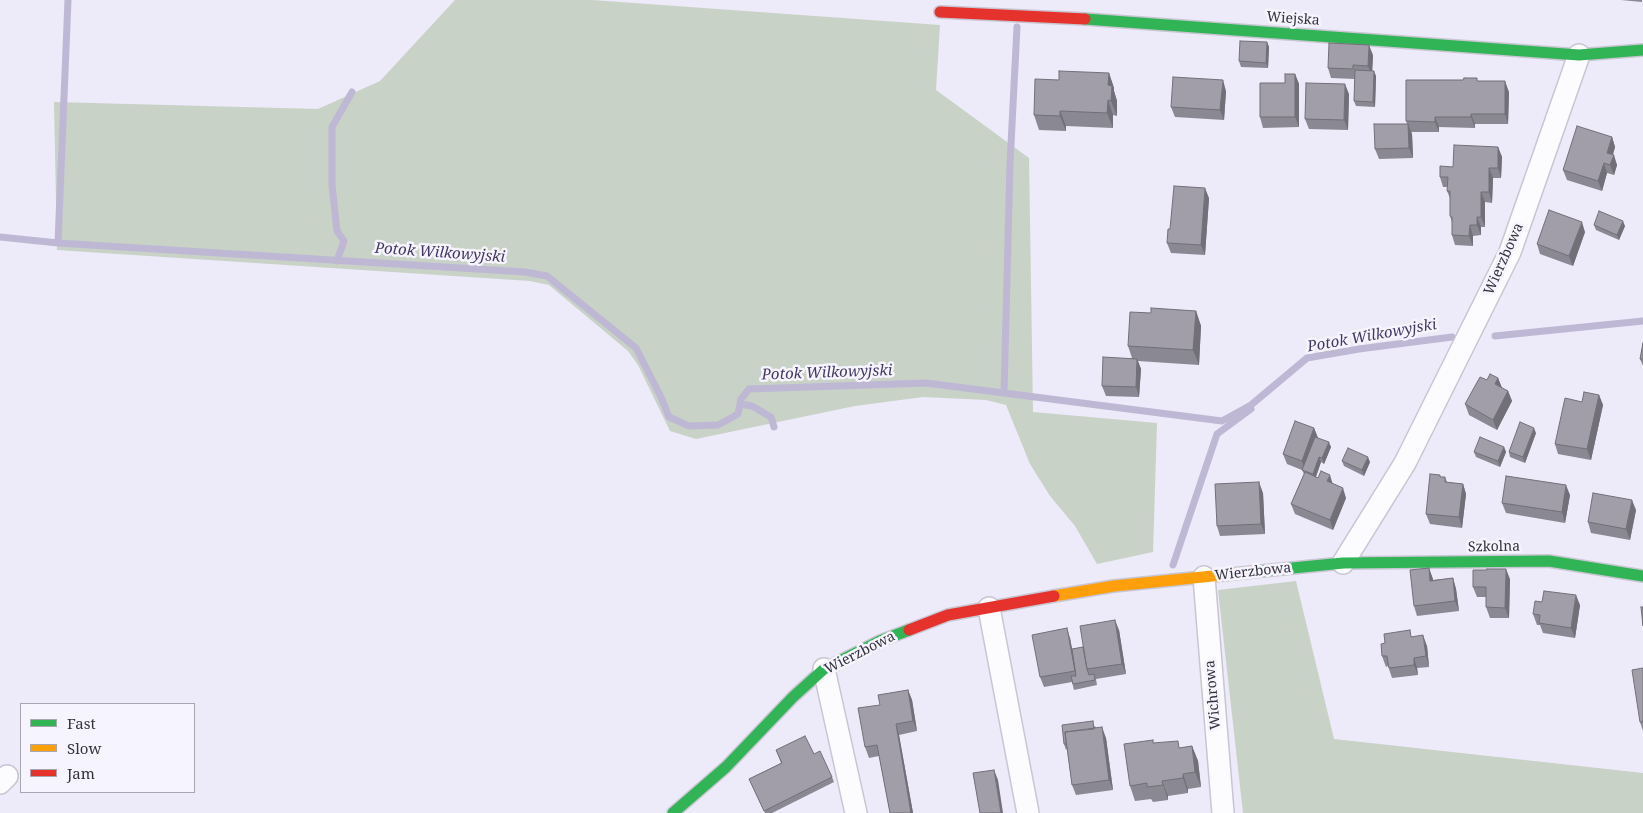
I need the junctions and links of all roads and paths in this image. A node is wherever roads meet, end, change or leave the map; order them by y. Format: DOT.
graph roads {
  1 [pos="940,12"];
  2 [pos="1643,50"];
  3 [pos="1579,55"];
  4 [pos="1343,564"];
  5 [pos="1643,576"];
  6 [pos="1204,577"];
  7 [pos="989,608"];
  8 [pos="824,669"];
  9 [pos="673,813"];
  10 [pos="856,813"];
  11 [pos="1028,813"];
  12 [pos="1223,813"];
  1 -- 3 [label="street, Wiejska"];
  2 -- 3 [label="street, Wiejska"];
  3 -- 4 [label="street, Wierzbowa"];
  4 -- 5 [label="street, Szkolna"];
  4 -- 6 [label="street, Wierzbowa"];
  6 -- 7 [label="street, Wierzbowa"];
  6 -- 12 [label="street, Wichrowa"];
  7 -- 8 [label="street, Wierzbowa"];
  7 -- 11 [label="street"];
  8 -- 9 [label="street, Wierzbowa"];
  8 -- 10 [label="street"];
}
